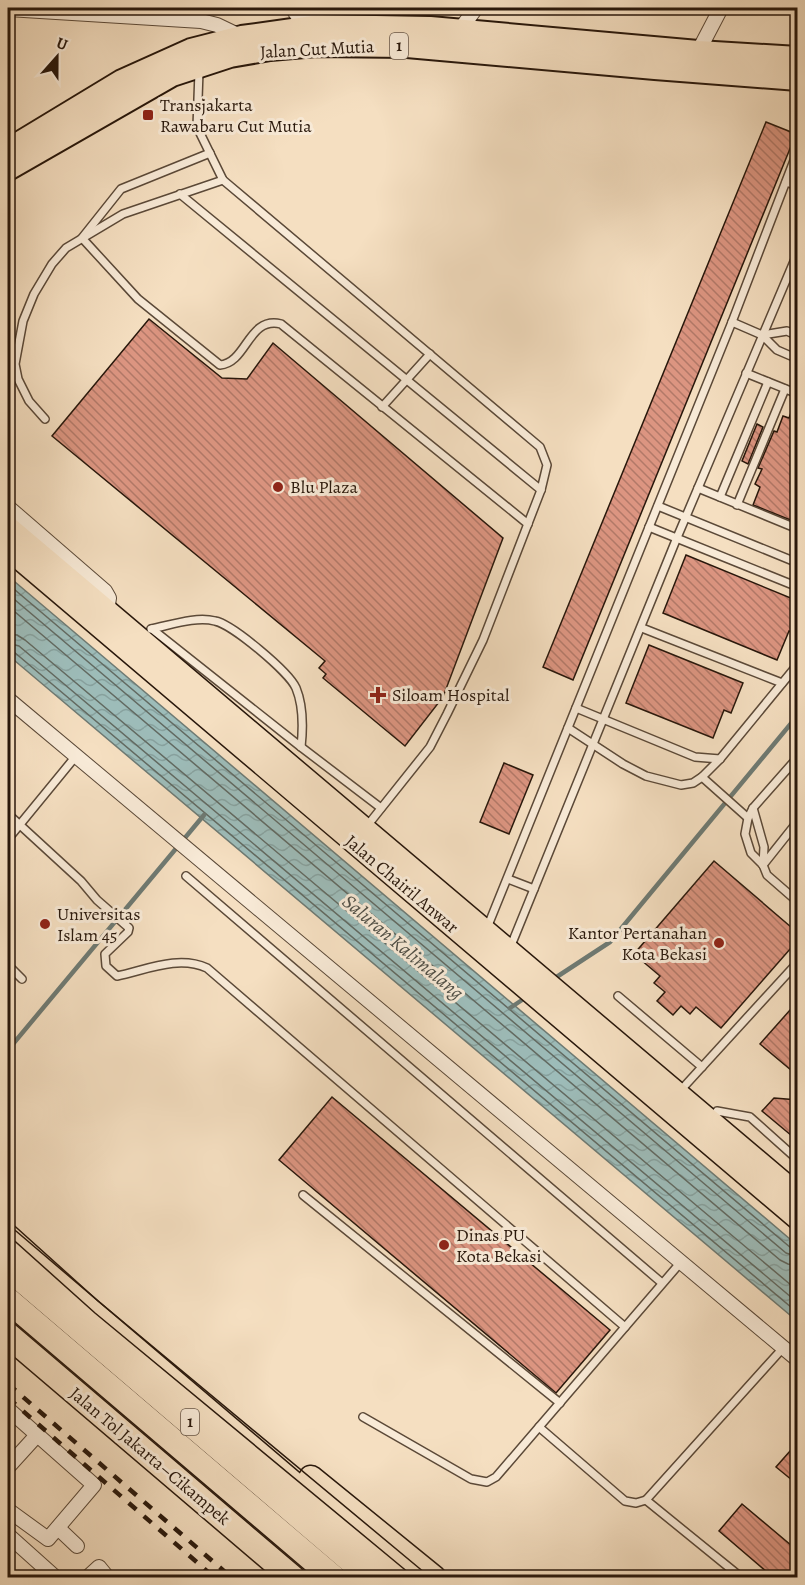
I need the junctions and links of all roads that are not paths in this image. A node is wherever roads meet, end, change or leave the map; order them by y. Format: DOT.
graph roads {
  1 [pos="292,8"];
  2 [pos="476,8"];
  3 [pos="721,8"];
  4 [pos="8,9"];
  5 [pos="312,20"];
  6 [pos="459,31"];
  7 [pos="242,37"];
  8 [pos="698,52"];
  9 [pos="798,58"];
  10 [pos="199,66"];
  11 [pos="798,79"];
  12 [pos="798,150"];
  13 [pos="12,151"];
  14 [pos="210,153"];
  15 [pos="223,180"];
  16 [pos="786,182"];
  17 [pos="798,186"];
  18 [pos="180,194"];
  19 [pos="82,238"];
  20 [pos="798,252"];
  21 [pos="732,322"];
  22 [pos="762,335"];
  23 [pos="798,336"];
  24 [pos="430,354"];
  25 [pos="798,359"];
  26 [pos="746,373"];
  27 [pos="407,380"];
  28 [pos="768,382"];
  29 [pos="785,389"];
  30 [pos="798,394"];
  31 [pos="382,407"];
  32 [pos="45,419"];
  33 [pos="698,488"];
  34 [pos="541,490"];
  35 [pos="720,498"];
  36 [pos="737,505"];
  37 [pos="658,506"];
  38 [pos="8,507"];
  39 [pos="686,517"];
  40 [pos="528,524"];
  41 [pos="8,527"];
  42 [pos="649,527"];
  43 [pos="798,529"];
  44 [pos="676,540"];
  45 [pos="8,549"];
  46 [pos="798,563"];
  47 [pos="798,587"];
  48 [pos="102,618"];
  49 [pos="642,628"];
  50 [pos="143,631"];
  51 [pos="798,663"];
  52 [pos="782,683"];
  53 [pos="8,699"];
  54 [pos="576,708"];
  55 [pos="604,718"];
  56 [pos="568,728"];
  57 [pos="593,745"];
  58 [pos="301,747"];
  59 [pos="76,756"];
  60 [pos="798,757"];
  61 [pos="720,759"];
  62 [pos="702,777"];
  63 [pos="381,808"];
  64 [pos="753,808"];
  65 [pos="8,814"];
  66 [pos="748,818"];
  67 [pos="798,821"];
  68 [pos="19,825"];
  69 [pos="359,835"];
  70 [pos="8,839"];
  71 [pos="763,865"];
  72 [pos="186,876"];
  73 [pos="508,879"];
  74 [pos="534,889"];
  75 [pos="798,902"];
  76 [pos="486,931"];
  77 [pos="509,951"];
  78 [pos="798,962"];
  79 [pos="8,965"];
  80 [pos="523,975"];
  81 [pos="22,979"];
  82 [pos="618,996"];
  83 [pos="702,1067"];
  84 [pos="672,1100"];
  85 [pos="710,1120"];
  86 [pos="798,1160"];
  87 [pos="798,1194"];
  88 [pos="303,1195"];
  89 [pos="798,1219"];
  90 [pos="8,1241"];
  91 [pos="681,1262"];
  92 [pos="8,1268"];
  93 [pos="662,1283"];
  94 [pos="8,1300"];
  95 [pos="625,1327"];
  96 [pos="8,1335"];
  97 [pos="783,1348"];
  98 [pos="798,1360"];
  99 [pos="184,1391"];
  100 [pos="560,1402"];
  101 [pos="8,1409"];
  102 [pos="363,1417"];
  103 [pos="539,1427"];
  104 [pos="38,1434"];
  105 [pos="8,1467"];
  106 [pos="646,1500"];
  107 [pos="8,1510"];
  108 [pos="58,1528"];
  109 [pos="8,1535"];
  110 [pos="76,1546"];
  111 [pos="103,1572"];
  112 [pos="56,1578"];
  113 [pos="87,1578"];
  114 [pos="293,1578"];
  115 [pos="334,1578"];
  116 [pos="371,1578"];
  117 [pos="404,1578"];
  118 [pos="434,1578"];
  119 [pos="742,1578"];
  1 -- 5 [label="street"];
  2 -- 6 [label="street"];
  3 -- 8 [label="street"];
  4 -- 7 [label="street"];
  5 -- 6 [label="highway, Jalan Cut Mutia / 1"];
  5 -- 7 [label="highway, Jalan Cut Mutia / 1"];
  6 -- 8 [label="highway, Jalan Cut Mutia / 1"];
  7 -- 13 [label="highway, Jalan Cut Mutia / 1"];
  8 -- 9 [label="highway, Jalan Cut Mutia / 1"];
  10 -- 11 [label="highway, Jalan Cut Mutia / 1"];
  10 -- 13 [label="highway, Jalan Cut Mutia / 1"];
  10 -- 14 [label="lane"];
  12 -- 16 [label="lane"];
  14 -- 15 [label="lane"];
  14 -- 19 [label="lane"];
  15 -- 18 [label="lane"];
  15 -- 24 [label="lane"];
  16 -- 17 [label="lane"];
  16 -- 21 [label="lane"];
  18 -- 19 [label="lane"];
  18 -- 27 [label="lane"];
  19 -- 31 [label="lane"];
  19 -- 32 [label="lane"];
  20 -- 22 [label="lane"];
  21 -- 22 [label="lane"];
  21 -- 37 [label="lane"];
  22 -- 23 [label="lane"];
  22 -- 25 [label="lane"];
  22 -- 26 [label="lane"];
  24 -- 27 [label="lane"];
  24 -- 34 [label="lane"];
  26 -- 28 [label="lane"];
  26 -- 33 [label="lane"];
  27 -- 31 [label="lane"];
  27 -- 34 [label="lane"];
  28 -- 29 [label="lane"];
  28 -- 35 [label="lane"];
  29 -- 30 [label="lane"];
  29 -- 36 [label="lane"];
  31 -- 40 [label="lane"];
  33 -- 35 [label="lane"];
  33 -- 39 [label="lane"];
  34 -- 40 [label="lane"];
  35 -- 36 [label="lane"];
  36 -- 43 [label="lane"];
  37 -- 39 [label="lane"];
  37 -- 42 [label="lane"];
  38 -- 48 [label="street"];
  39 -- 44 [label="lane"];
  39 -- 46 [label="lane"];
  40 -- 63 [label="lane"];
  41 -- 48 [label="main road, Jalan Chairil Anwar"];
  42 -- 44 [label="lane"];
  42 -- 54 [label="lane"];
  44 -- 47 [label="lane"];
  44 -- 49 [label="lane"];
  45 -- 48 [label="main road, Jalan Chairil Anwar"];
  48 -- 50 [label="main road, Jalan Chairil Anwar"];
  48 -- 69 [label="main road, Jalan Chairil Anwar"];
  49 -- 52 [label="lane"];
  49 -- 55 [label="lane"];
  50 -- 58 [label="lane"];
  50 -- 58 [label="lane"];
  50 -- 69 [label="main road, Jalan Chairil Anwar"];
  51 -- 52 [label="lane"];
  52 -- 61 [label="lane"];
  53 -- 59 [label="street"];
  54 -- 55 [label="lane"];
  54 -- 56 [label="lane"];
  55 -- 57 [label="lane"];
  55 -- 61 [label="lane"];
  56 -- 57 [label="lane"];
  56 -- 73 [label="lane"];
  57 -- 62 [label="lane"];
  57 -- 74 [label="lane"];
  58 -- 63 [label="lane"];
  59 -- 68 [label="lane"];
  59 -- 91 [label="street"];
  60 -- 64 [label="lane"];
  61 -- 62 [label="lane"];
  62 -- 66 [label="lane"];
  63 -- 69 [label="lane"];
  64 -- 66 [label="lane"];
  64 -- 71 [label="lane"];
  65 -- 68 [label="lane"];
  66 -- 71 [label="lane"];
  67 -- 71 [label="lane"];
  68 -- 70 [label="lane"];
  68 -- 95 [label="lane"];
  69 -- 76 [label="main road, Jalan Chairil Anwar"];
  69 -- 80 [label="main road, Jalan Chairil Anwar"];
  71 -- 75 [label="lane"];
  72 -- 93 [label="lane"];
  73 -- 74 [label="lane"];
  73 -- 76 [label="lane"];
  74 -- 77 [label="lane"];
  76 -- 77 [label="main road, Jalan Chairil Anwar"];
  77 -- 80 [label="main road, Jalan Chairil Anwar"];
  78 -- 83 [label="lane"];
  79 -- 81 [label="lane"];
  80 -- 84 [label="main road, Jalan Chairil Anwar"];
  82 -- 83 [label="lane"];
  83 -- 84 [label="lane"];
  84 -- 85 [label="main road, Jalan Chairil Anwar"];
  84 -- 89 [label="main road, Jalan Chairil Anwar"];
  85 -- 86 [label="lane"];
  85 -- 87 [label="main road, Jalan Chairil Anwar"];
  88 -- 100 [label="lane"];
  90 -- 99 [label="highway, 1"];
  91 -- 93 [label="lane"];
  91 -- 97 [label="street"];
  92 -- 116 [label="highway, 1"];
  93 -- 95 [label="lane"];
  94 -- 115 [label="highway, 1"];
  95 -- 100 [label="lane"];
  96 -- 114 [label="highway, Jalan Tol Jakarta–Cikampek"];
  97 -- 98 [label="street"];
  97 -- 106 [label="lane"];
  99 -- 117 [label="highway, 1"];
  99 -- 118 [label="highway"];
  100 -- 103 [label="lane"];
  101 -- 104 [label="street"];
  102 -- 103 [label="lane"];
  103 -- 106 [label="lane"];
  104 -- 105 [label="street"];
  104 -- 108 [label="street"];
  106 -- 119 [label="lane"];
  107 -- 108 [label="street"];
  108 -- 110 [label="street"];
  109 -- 112 [label="street"];
  111 -- 113 [label="street"];
}
